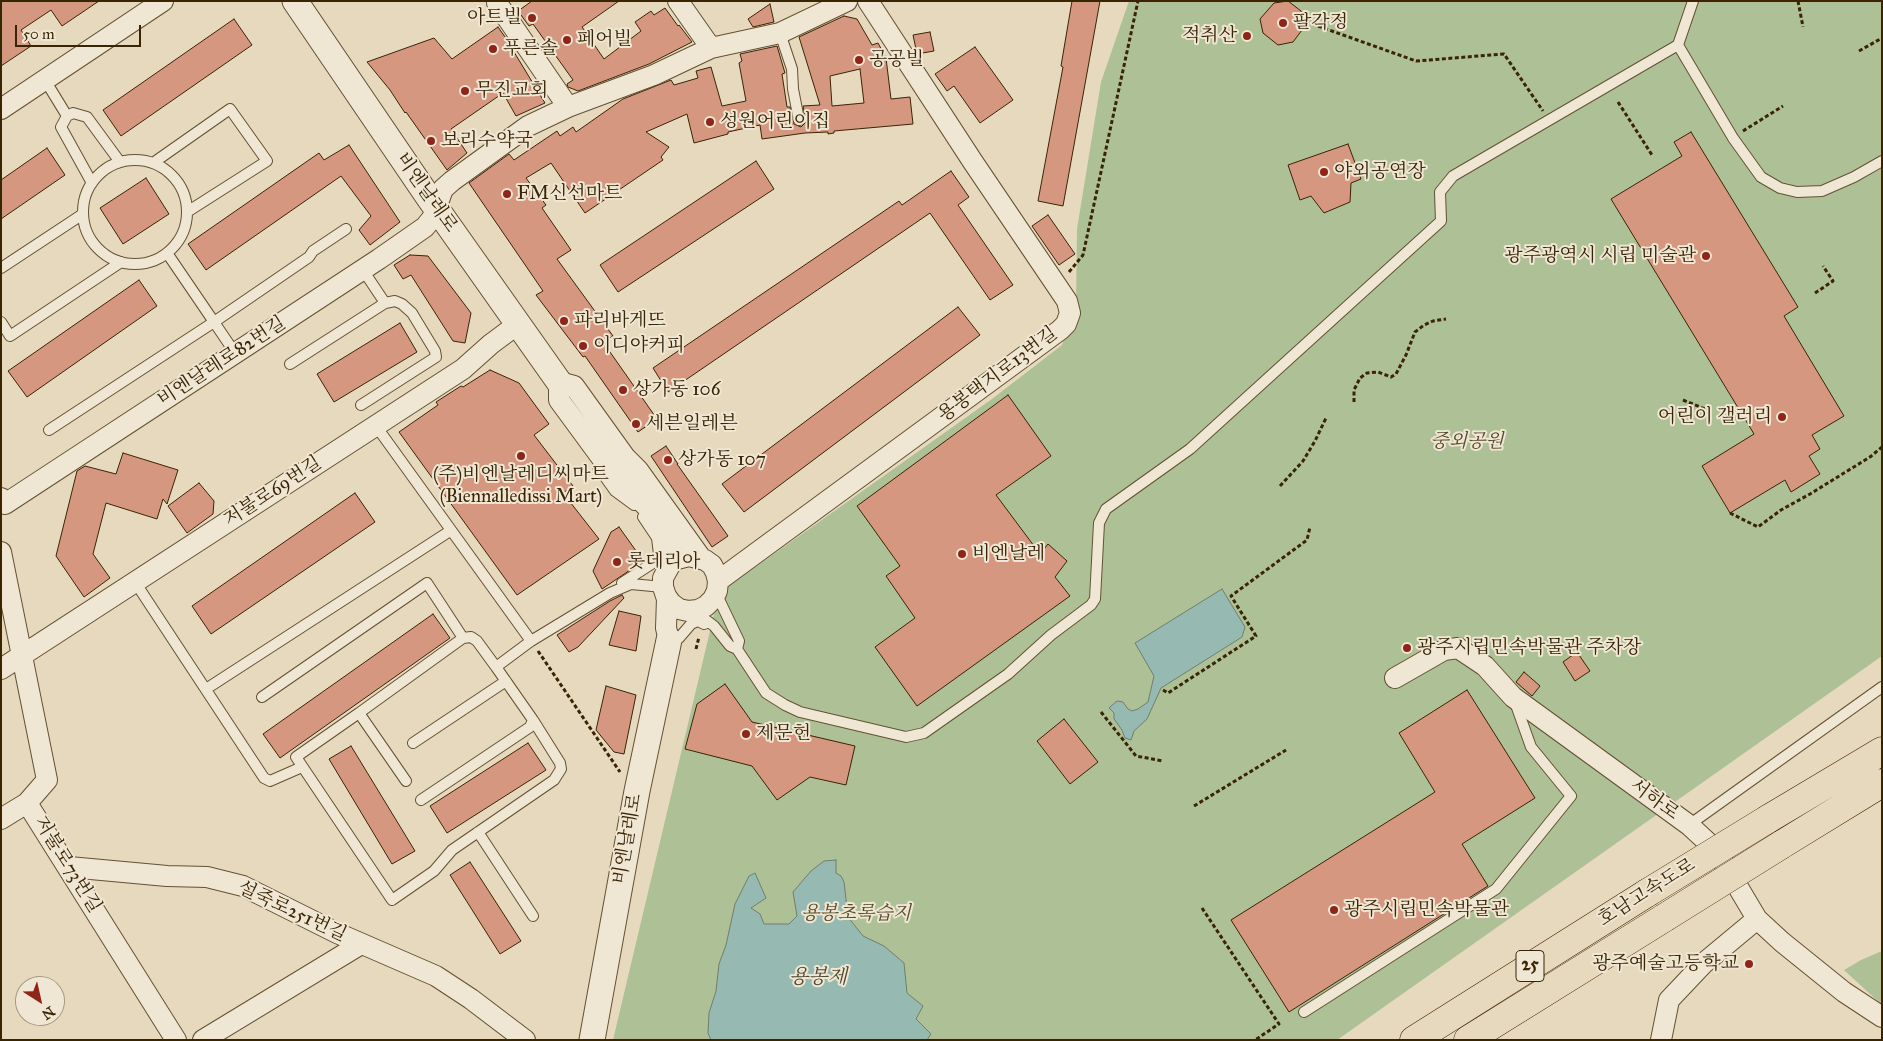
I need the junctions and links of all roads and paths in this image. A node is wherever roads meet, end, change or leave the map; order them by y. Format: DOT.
graph roads {
  1 [pos="163,1"];
  2 [pos="295,1"];
  3 [pos="497,1"];
  4 [pos="678,1"];
  5 [pos="847,1"];
  6 [pos="868,1"];
  7 [pos="1138,1"];
  8 [pos="1693,1"];
  9 [pos="1798,1"];
  10 [pos="1318,26"];
  11 [pos="1803,27"];
  12 [pos="780,33"];
  13 [pos="1882,38"];
  14 [pos="1678,45"];
  15 [pos="711,48"];
  16 [pos="1858,51"];
  17 [pos="45,80"];
  18 [pos="1618,102"];
  19 [pos="1783,106"];
  20 [pos="568,107"];
  21 [pos="1,110"];
  22 [pos="67,116"];
  23 [pos="799,120"];
  24 [pos="1550,120"];
  25 [pos="1733,138"];
  26 [pos="1652,155"];
  27 [pos="1882,161"];
  28 [pos="120,162"];
  29 [pos="153,163"];
  30 [pos="92,183"];
  31 [pos="436,208"];
  32 [pos="188,212"];
  33 [pos="83,214"];
  34 [pos="346,229"];
  35 [pos="167,254"];
  36 [pos="121,262"];
  37 [pos="1823,266"];
  38 [pos="1,268"];
  39 [pos="363,270"];
  40 [pos="1064,278"];
  41 [pos="1815,293"];
  42 [pos="385,303"];
  43 [pos="1446,320"];
  44 [pos="1,322"];
  45 [pos="214,322"];
  46 [pos="518,324"];
  47 [pos="235,353"];
  48 [pos="290,364"];
  49 [pos="559,390"];
  50 [pos="1683,400"];
  51 [pos="1354,402"];
  52 [pos="361,405"];
  53 [pos="1705,409"];
  54 [pos="1326,418"];
  55 [pos="376,426"];
  56 [pos="49,430"];
  57 [pos="1882,447"];
  58 [pos="615,464"];
  59 [pos="1280,486"];
  60 [pos="3,506"];
  61 [pos="1730,513"];
  62 [pos="1310,526"];
  63 [pos="450,531"];
  64 [pos="1,552"];
  65 [pos="701,558"];
  66 [pos="673,560"];
  67 [pos="643,571"];
  68 [pos="135,582"];
  69 [pos="717,587"];
  70 [pos="665,592"];
  71 [pos="610,593"];
  72 [pos="691,611"];
  73 [pos="710,622"];
  74 [pos="463,638"];
  75 [pos="669,640"];
  76 [pos="531,641"];
  77 [pos="737,649"];
  78 [pos="23,655"];
  79 [pos="496,667"];
  80 [pos="1,669"];
  81 [pos="1395,678"];
  82 [pos="506,681"];
  83 [pos="206,688"];
  84 [pos="1882,688"];
  85 [pos="1163,690"];
  86 [pos="1513,696"];
  87 [pos="262,697"];
  88 [pos="1101,712"];
  89 [pos="359,713"];
  90 [pos="534,720"];
  91 [pos="414,743"];
  92 [pos="1286,750"];
  93 [pos="1882,751"];
  94 [pos="1163,761"];
  95 [pos="302,767"];
  96 [pos="406,781"];
  97 [pos="1882,783"];
  98 [pos="637,791"];
  99 [pos="421,800"];
  100 [pos="27,802"];
  101 [pos="1194,806"];
  102 [pos="1,819"];
  103 [pos="1689,825"];
  104 [pos="478,832"];
  105 [pos="68,867"];
  106 [pos="1202,908"];
  107 [pos="533,916"];
  108 [pos="1757,919"];
  109 [pos="361,944"];
  110 [pos="1304,1012"];
  111 [pos="1882,1017"];
  112 [pos="176,1040"];
  113 [pos="203,1040"];
  114 [pos="524,1040"];
  115 [pos="592,1040"];
  116 [pos="1255,1040"];
  117 [pos="1414,1040"];
  118 [pos="1468,1040"];
  119 [pos="1661,1040"];
  1 -- 17 [label="street"];
  2 -- 31 [label="street, 비엔날레로"];
  3 -- 20 [label="street"];
  4 -- 15 [label="street"];
  5 -- 12 [label="street, 비엔날레로82번길"];
  6 -- 69 [label="street, 용봉택지로13번길"];
  7 -- 40 [label="path"];
  8 -- 14 [label="lane"];
  9 -- 11 [label="path"];
  10 -- 24 [label="path"];
  12 -- 15 [label="street, 비엔날레로82번길"];
  12 -- 23 [label="lane"];
  13 -- 16 [label="path"];
  14 -- 24 [label="lane"];
  14 -- 25 [label="lane"];
  15 -- 20 [label="street, 비엔날레로82번길"];
  17 -- 21 [label="street"];
  17 -- 22 [label="lane"];
  18 -- 26 [label="path"];
  19 -- 25 [label="path"];
  20 -- 31 [label="street, 비엔날레로82번길"];
  22 -- 28 [label="lane"];
  22 -- 30 [label="lane"];
  24 -- 77 [label="lane"];
  25 -- 27 [label="lane"];
  28 -- 29 [label="lane"];
  28 -- 30 [label="lane"];
  29 -- 32 [label="lane"];
  29 -- 32 [label="lane"];
  30 -- 33 [label="lane"];
  31 -- 39 [label="street, 비엔날레로82번길"];
  31 -- 46 [label="street, 비엔날레로"];
  32 -- 35 [label="lane"];
  33 -- 36 [label="lane"];
  33 -- 38 [label="lane"];
  34 -- 45 [label="lane"];
  35 -- 36 [label="lane"];
  35 -- 45 [label="lane"];
  36 -- 44 [label="lane"];
  37 -- 41 [label="path"];
  39 -- 42 [label="lane"];
  39 -- 47 [label="street, 비엔날레로82번길"];
  42 -- 48 [label="lane"];
  42 -- 52 [label="lane"];
  43 -- 51 [label="path"];
  45 -- 47 [label="lane"];
  45 -- 56 [label="lane"];
  46 -- 49 [label="street, 비엔날레로"];
  46 -- 55 [label="street, 저불로69번길"];
  47 -- 60 [label="street, 비엔날레로82번길"];
  49 -- 58 [label="lane"];
  49 -- 65 [label="street, 비엔날레로"];
  49 -- 66 [label="street, 비엔날레로"];
  49 -- 67 [label="lane"];
  50 -- 53 [label="path"];
  54 -- 59 [label="path"];
  55 -- 63 [label="lane"];
  55 -- 68 [label="street, 저불로69번길"];
  57 -- 61 [label="path"];
  62 -- 85 [label="path"];
  63 -- 76 [label="lane"];
  63 -- 83 [label="lane"];
  64 -- 78 [label="street"];
  65 -- 66 [label="street"];
  65 -- 69 [label="street"];
  66 -- 67 [label="lane"];
  66 -- 70 [label="street"];
  67 -- 71 [label="lane"];
  68 -- 78 [label="street, 저불로69번길"];
  68 -- 83 [label="lane"];
  69 -- 72 [label="street"];
  69 -- 77 [label="lane"];
  70 -- 71 [label="lane"];
  70 -- 72 [label="street"];
  70 -- 75 [label="street"];
  71 -- 76 [label="lane"];
  72 -- 73 [label="lane"];
  72 -- 75 [label="street"];
  73 -- 75 [label="lane"];
  73 -- 77 [label="lane"];
  74 -- 79 [label="lane"];
  74 -- 87 [label="lane"];
  74 -- 89 [label="lane"];
  75 -- 98 [label="street, 비엔날레로"];
  76 -- 79 [label="lane"];
  76 -- 98 [label="path"];
  78 -- 80 [label="street, 저불로69번길"];
  78 -- 100 [label="street"];
  79 -- 82 [label="lane"];
  81 -- 86 [label="street, 서하로"];
  82 -- 90 [label="lane"];
  82 -- 91 [label="lane"];
  83 -- 95 [label="lane"];
  84 -- 103 [label="lane"];
  86 -- 103 [label="street, 서하로"];
  86 -- 110 [label="lane"];
  88 -- 94 [label="path"];
  89 -- 95 [label="lane"];
  89 -- 96 [label="lane"];
  90 -- 99 [label="lane"];
  90 -- 104 [label="lane"];
  92 -- 101 [label="path"];
  93 -- 117 [label="highway, 호남고속도로 / 25, bridge"];
  95 -- 104 [label="lane"];
  97 -- 118 [label="highway, 호남고속도로 / 25, bridge"];
  98 -- 115 [label="street, 비엔날레로"];
  100 -- 102 [label="street, 저불로73번길"];
  100 -- 105 [label="street, 저불로73번길"];
  103 -- 108 [label="street, 서하로"];
  104 -- 107 [label="lane"];
  105 -- 109 [label="street, 설죽로251번길"];
  105 -- 112 [label="street, 저불로73번길"];
  106 -- 116 [label="path"];
  108 -- 111 [label="street, 서하로"];
  108 -- 119 [label="street"];
  109 -- 113 [label="street, 설죽로251번길"];
  109 -- 114 [label="street"];
}
